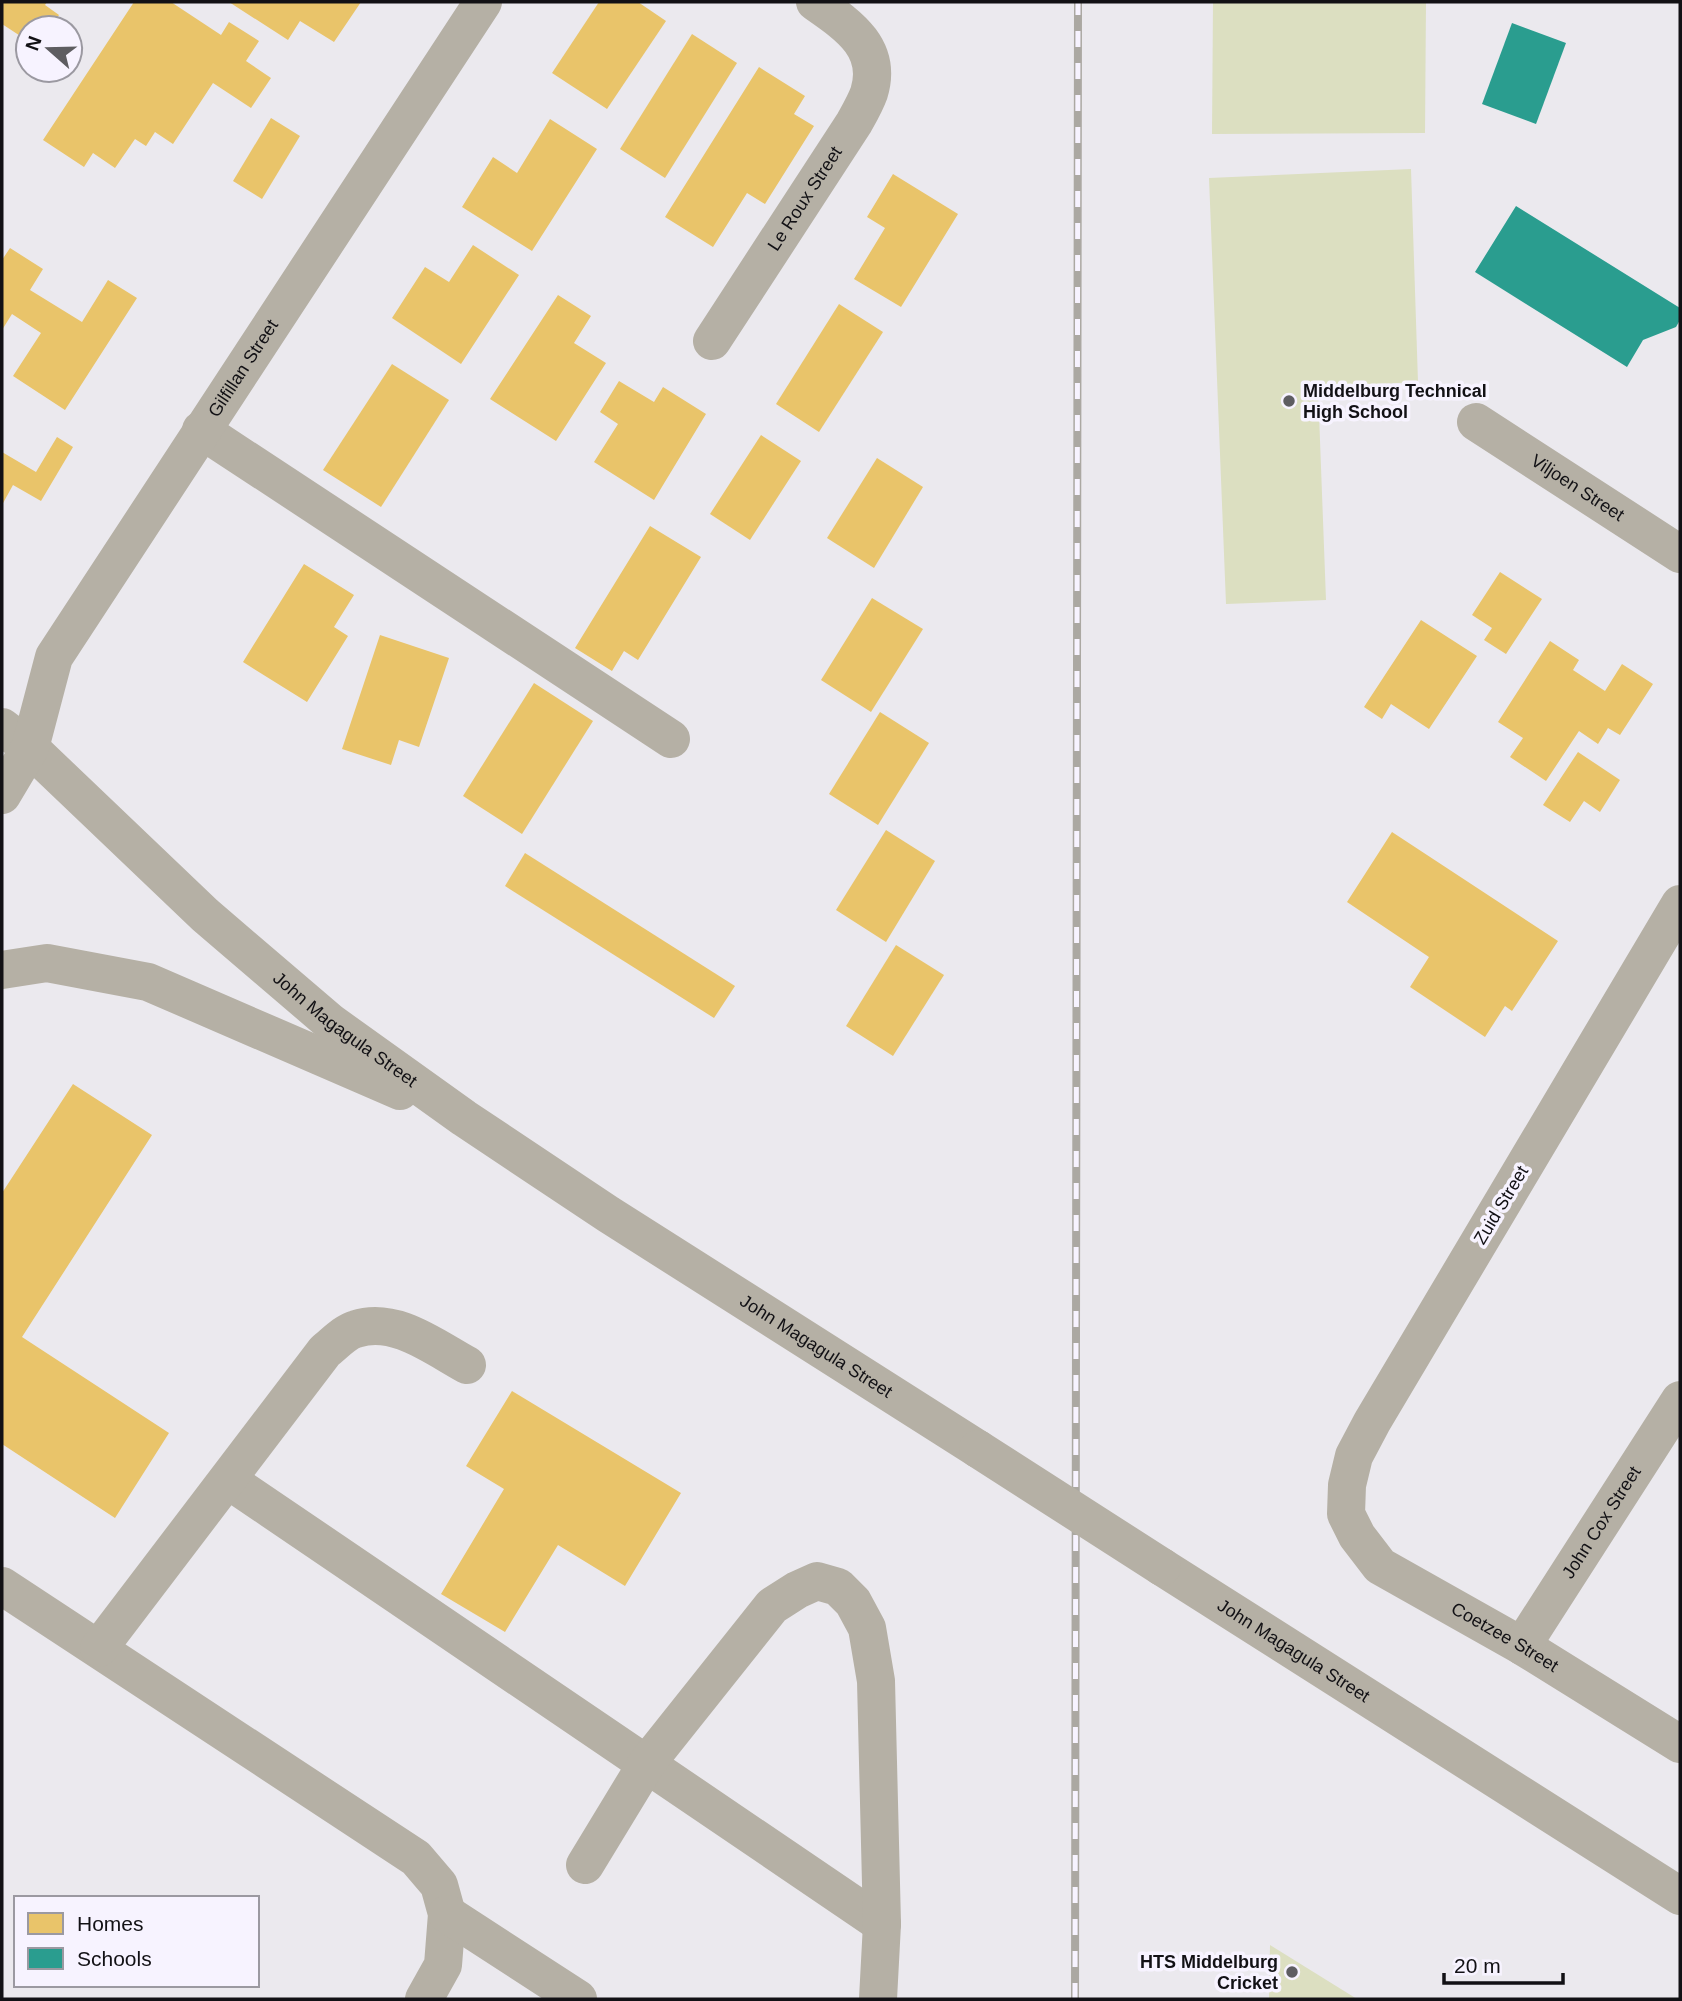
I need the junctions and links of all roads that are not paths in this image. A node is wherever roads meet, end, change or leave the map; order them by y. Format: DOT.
graph roads {
  1 [pos="483,2"];
  2 [pos="815,2"];
  3 [pos="712,341"];
  4 [pos="1476,422"];
  5 [pos="201,430"];
  6 [pos="1680,554"];
  7 [pos="16,737"];
  8 [pos="671,739"];
  9 [pos="2,794"];
  10 [pos="1680,905"];
  11 [pos="2,970"];
  12 [pos="464,1118"];
  13 [pos="467,1365"];
  14 [pos="1680,1400"];
  15 [pos="228,1480"];
  16 [pos="1346,1514"];
  17 [pos="2,1586"];
  18 [pos="1522,1646"];
  19 [pos="99,1648"];
  20 [pos="1680,1744"];
  21 [pos="647,1763"];
  22 [pos="584,1865"];
  23 [pos="1680,1896"];
  24 [pos="446,1914"];
  25 [pos="882,1924"];
  26 [pos="424,1999"];
  27 [pos="578,1999"];
  28 [pos="878,1999"];
  1 -- 5 [label="street, Gilfillan Street"];
  2 -- 3 [label="street, Le Roux Street"];
  4 -- 6 [label="street, Viljoen Street"];
  5 -- 7 [label="street, Gilfillan Street"];
  5 -- 8 [label="street"];
  7 -- 9 [label="street, Gilfillan Street"];
  7 -- 12 [label="street, John Magagula Street"];
  10 -- 16 [label="street, Zuid Street"];
  11 -- 12 [label="street"];
  12 -- 23 [label="street, John Magagula Street, bridge"];
  13 -- 15 [label="street"];
  14 -- 18 [label="street, John Cox Street"];
  15 -- 19 [label="street"];
  15 -- 21 [label="street"];
  16 -- 18 [label="street, Coetzee Street"];
  17 -- 19 [label="street"];
  18 -- 20 [label="street, Coetzee Street"];
  19 -- 24 [label="street"];
  21 -- 22 [label="street"];
  21 -- 25 [label="street"];
  21 -- 25 [label="street"];
  24 -- 26 [label="street"];
  24 -- 27 [label="street"];
  25 -- 28 [label="street"];
}
